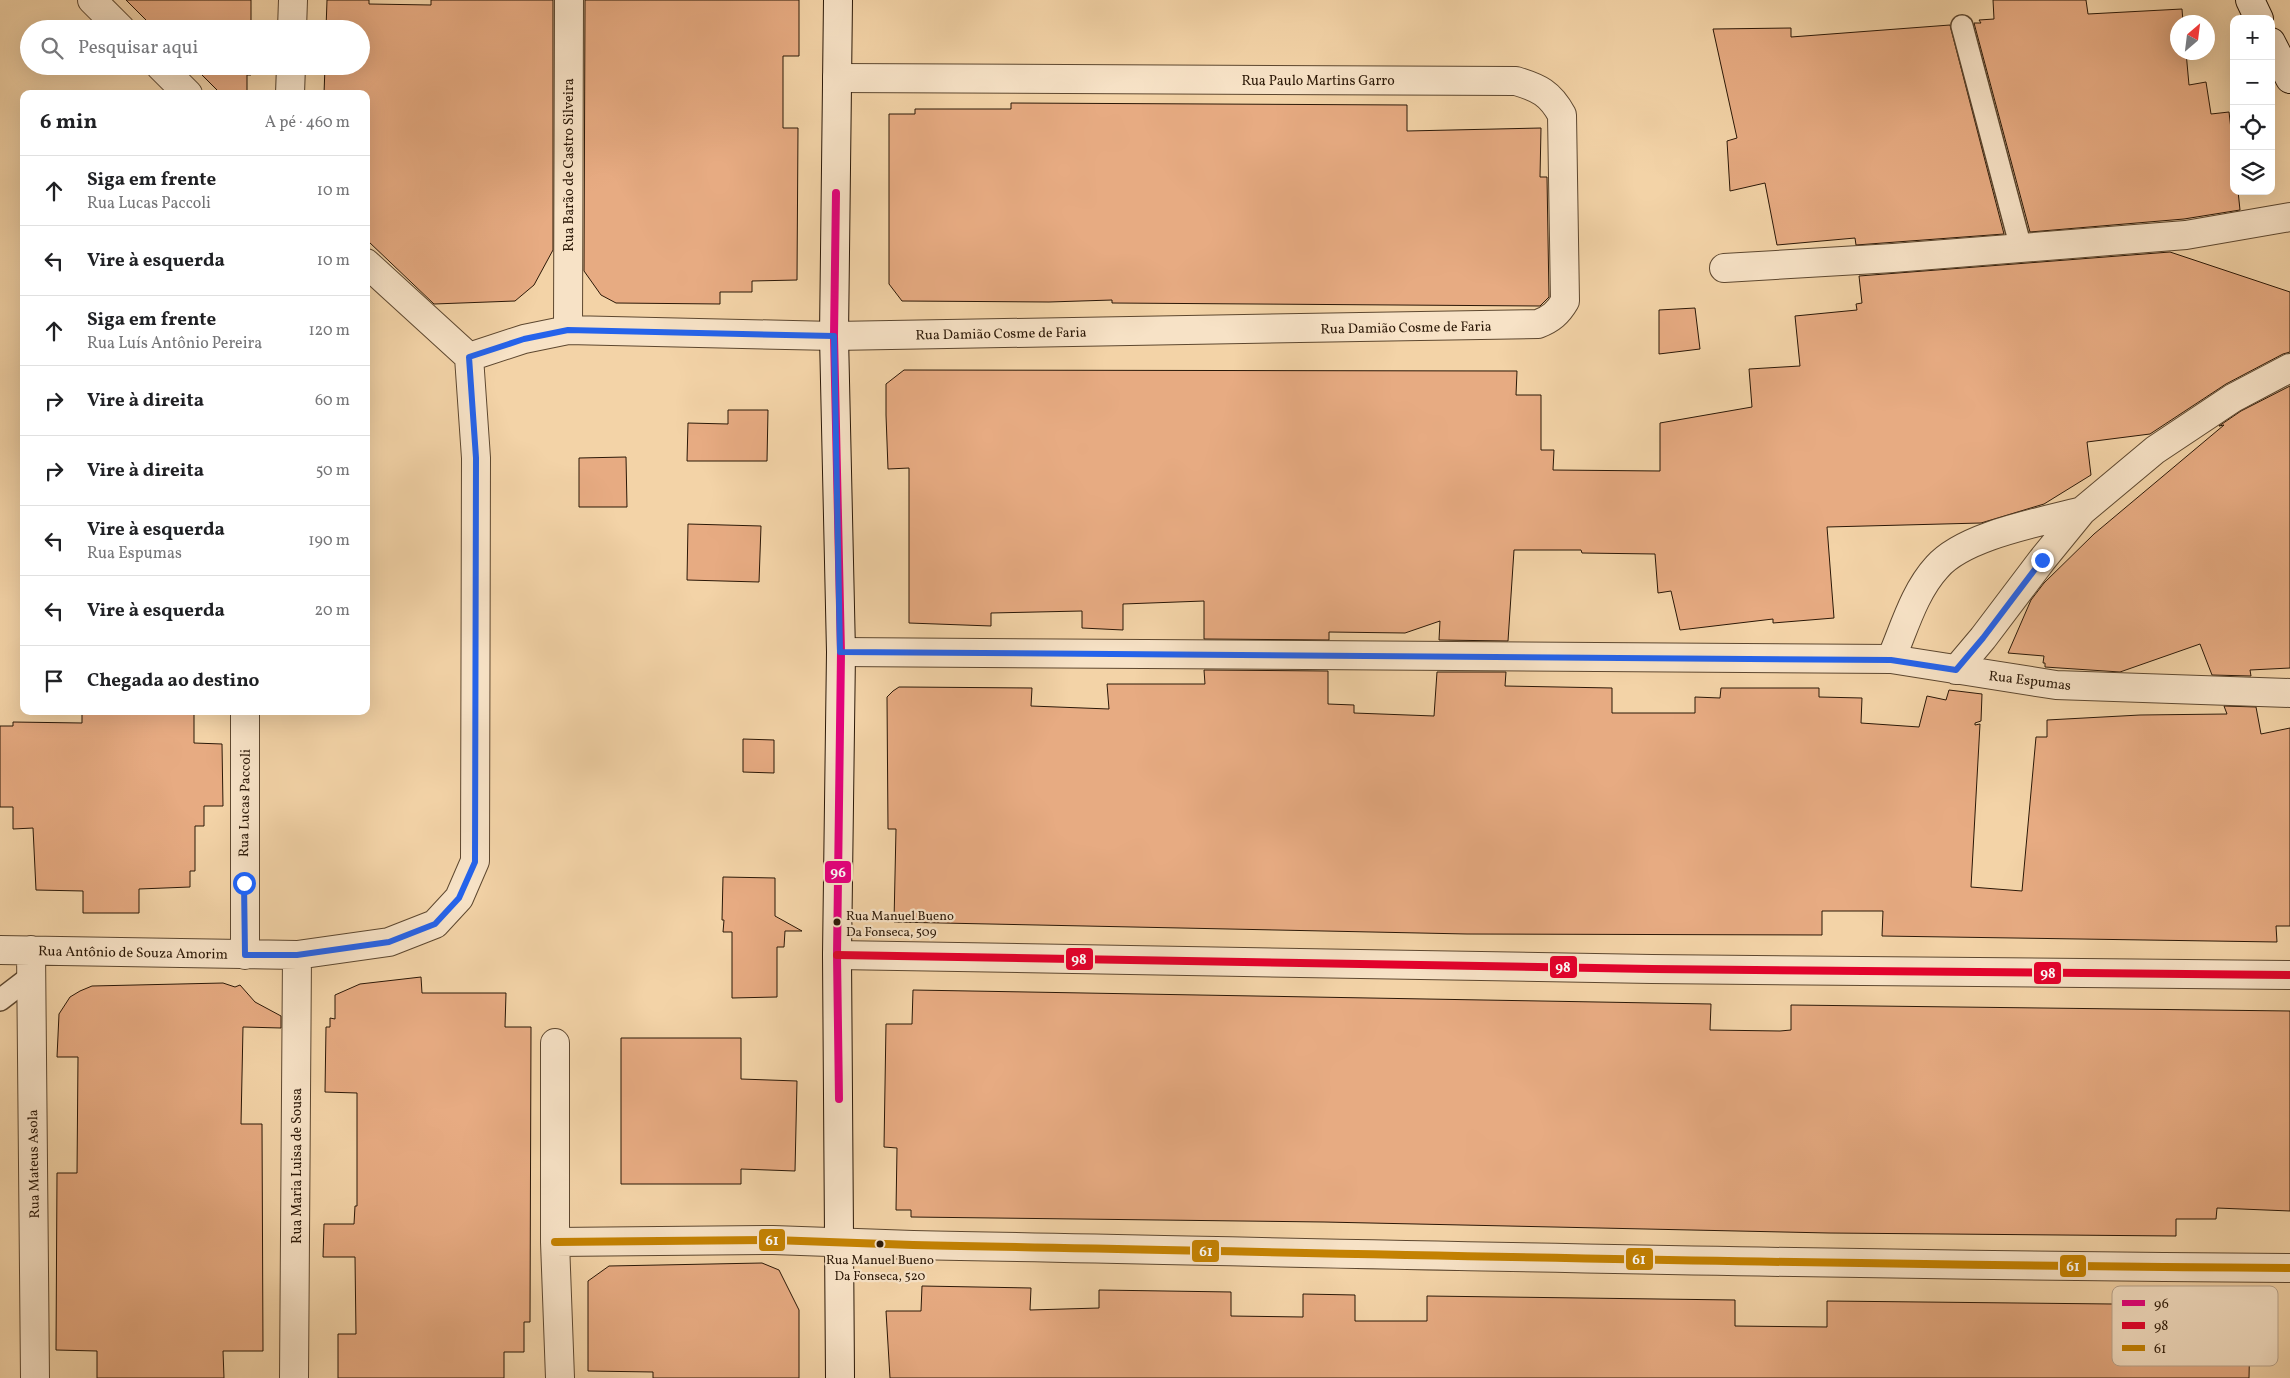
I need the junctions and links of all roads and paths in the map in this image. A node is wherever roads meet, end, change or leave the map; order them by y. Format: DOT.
graph roads {
  1 [pos="92,0"];
  2 [pos="293,0"];
  3 [pos="569,0"];
  4 [pos="838,0"];
  5 [pos="2250,0"];
  6 [pos="2258,15"];
  7 [pos="112,20"];
  8 [pos="292,20"];
  9 [pos="1962,26"];
  10 [pos="2275,50"];
  11 [pos="169,75"];
  12 [pos="291,75"];
  13 [pos="837,78"];
  14 [pos="2290,80"];
  15 [pos="184,90"];
  16 [pos="290,90"];
  17 [pos="2290,217"];
  18 [pos="2021,248"];
  19 [pos="370,267"];
  20 [pos="1724,268"];
  21 [pos="1538,324"];
  22 [pos="568,330"];
  23 [pos="834,336"];
  24 [pos="469,357"];
  25 [pos="2290,368"];
  26 [pos="2082,511"];
  27 [pos="840,652"];
  28 [pos="1891,660"];
  29 [pos="1956,670"];
  30 [pos="2290,693"];
  31 [pos="245,715"];
  32 [pos="0,950"];
  33 [pos="31,950"];
  34 [pos="245,955"];
  35 [pos="297,955"];
  36 [pos="837,955"];
  37 [pos="2290,975"];
  38 [pos="30,977"];
  39 [pos="0,1000"];
  40 [pos="555,1044"];
  41 [pos="840,1241"];
  42 [pos="555,1242"];
  43 [pos="2290,1268"];
  44 [pos="35,1378"];
  45 [pos="294,1378"];
  46 [pos="560,1378"];
  47 [pos="840,1378"];
  1 -- 7 [label="street"];
  2 -- 8 [label="street"];
  3 -- 22 [label="street, Rua Barão de Castro Silveira"];
  4 -- 13 [label="street"];
  5 -- 6 [label="street"];
  9 -- 18 [label="lane"];
  10 -- 14 [label="street"];
  11 -- 15 [label="street"];
  12 -- 16 [label="street"];
  13 -- 21 [label="street, Rua Paulo Martins Garro"];
  13 -- 23 [label="street"];
  17 -- 18 [label="street"];
  18 -- 20 [label="street"];
  19 -- 24 [label="street"];
  21 -- 23 [label="street, Rua Damião Cosme de Faria"];
  22 -- 23 [label="street, Rua Damião Cosme de Faria"];
  22 -- 24 [label="street, Rua Damião Cosme de Faria"];
  23 -- 27 [label="street"];
  24 -- 35 [label="street, Rua Antônio de Souza Amorim"];
  25 -- 26 [label="street"];
  26 -- 28 [label="street"];
  26 -- 29 [label="street"];
  27 -- 28 [label="street, Rua Espumas"];
  27 -- 36 [label="street"];
  28 -- 29 [label="street, Rua Espumas"];
  29 -- 30 [label="street, Rua Espumas"];
  31 -- 34 [label="street, Rua Lucas Paccoli"];
  32 -- 33 [label="street, Rua Antônio de Souza Amorim"];
  33 -- 34 [label="street, Rua Antônio de Souza Amorim"];
  33 -- 38 [label="street, Rua Mateus Asola"];
  34 -- 35 [label="street, Rua Antônio de Souza Amorim"];
  35 -- 45 [label="street, Rua Maria Luisa de Sousa"];
  36 -- 37 [label="street"];
  36 -- 41 [label="street"];
  38 -- 39 [label="lane"];
  38 -- 44 [label="street, Rua Mateus Asola"];
  40 -- 42 [label="street"];
  41 -- 42 [label="street"];
  41 -- 43 [label="street"];
  41 -- 47 [label="street"];
  42 -- 46 [label="street"];
}
